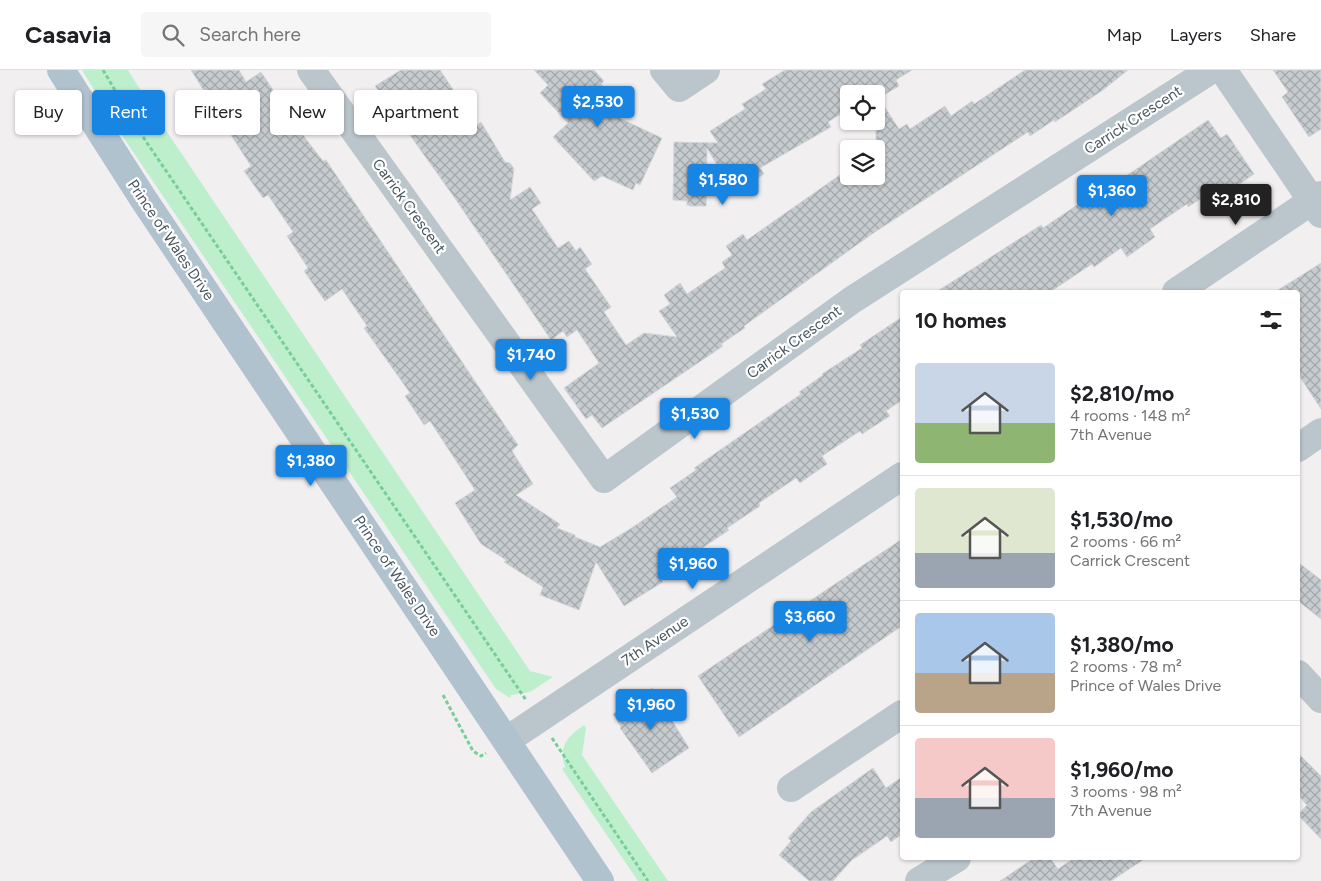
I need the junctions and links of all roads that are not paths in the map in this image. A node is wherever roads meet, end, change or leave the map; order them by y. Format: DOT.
graph roads {
  1 [pos="61,70"];
  2 [pos="311,70"];
  3 [pos="664,70"];
  4 [pos="706,70"];
  5 [pos="1211,70"];
  6 [pos="1223,70"];
  7 [pos="1318,204"];
  8 [pos="1179,290"];
  9 [pos="1321,432"];
  10 [pos="1300,447"];
  11 [pos="900,477"];
  12 [pos="1300,676"];
  13 [pos="1321,699"];
  14 [pos="900,715"];
  15 [pos="507,740"];
  16 [pos="791,788"];
  17 [pos="955,860"];
  18 [pos="600,881"];
  19 [pos="919,881"];
  1 -- 15 [label="main road, Prince of Wales Drive"];
  2 -- 5 [label="street, Carrick Crescent"];
  3 -- 4 [label="street"];
  6 -- 7 [label="street"];
  7 -- 8 [label="street"];
  9 -- 10 [label="street"];
  11 -- 15 [label="street, 7th Avenue"];
  12 -- 13 [label="street"];
  14 -- 16 [label="street"];
  15 -- 18 [label="main road, Prince of Wales Drive"];
  17 -- 19 [label="street"];
}
